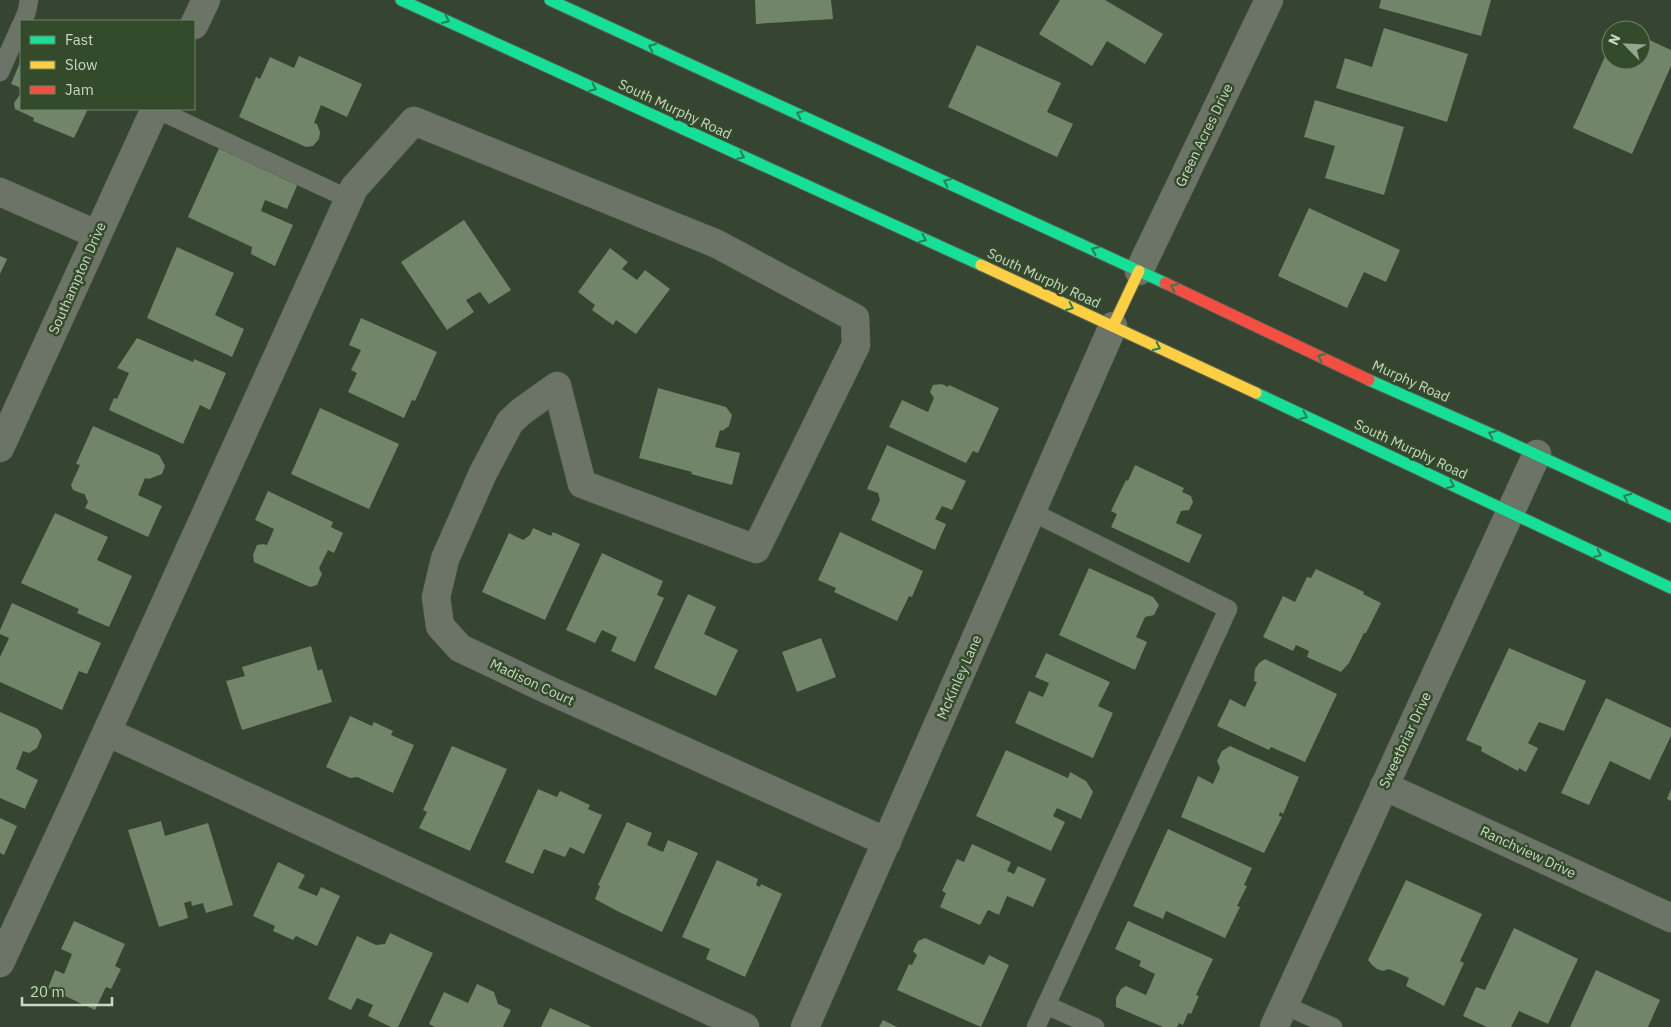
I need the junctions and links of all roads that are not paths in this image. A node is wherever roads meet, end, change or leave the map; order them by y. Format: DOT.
graph roads {
  1 [pos="29,0"];
  2 [pos="206,0"];
  3 [pos="401,0"];
  4 [pos="550,0"];
  5 [pos="1268,0"];
  6 [pos="23,20"];
  7 [pos="195,23"];
  8 [pos="20,27"];
  9 [pos="0,72"];
  10 [pos="155,110"];
  11 [pos="157,110"];
  12 [pos="0,192"];
  13 [pos="349,199"];
  14 [pos="96,234"];
  15 [pos="1139,270"];
  16 [pos="1113,326"];
  17 [pos="0,448"];
  18 [pos="1537,454"];
  19 [pos="1032,512"];
  20 [pos="1509,512"];
  21 [pos="1671,517"];
  22 [pos="1671,588"];
  23 [pos="107,732"];
  24 [pos="1384,786"];
  25 [pos="887,842"];
  26 [pos="1671,918"];
  27 [pos="0,963"];
  28 [pos="1046,1004"];
  29 [pos="1279,1016"];
  30 [pos="745,1027"];
  31 [pos="805,1027"];
  32 [pos="1036,1027"];
  33 [pos="1095,1027"];
  34 [pos="1333,1027"];
  1 -- 6 [label="lane"];
  2 -- 7 [label="street"];
  3 -- 16 [label="main road, South Murphy Road, one-way"];
  15 -- 4 [label="main road, one-way"];
  5 -- 15 [label="street, Green Acres Drive"];
  8 -- 9 [label="lane"];
  10 -- 14 [label="street, Southampton Drive"];
  11 -- 13 [label="lane"];
  12 -- 14 [label="street"];
  13 -- 23 [label="street"];
  13 -- 25 [label="street, Madison Court"];
  14 -- 17 [label="street, Southampton Drive"];
  15 -- 16 [label="main road"];
  18 -- 15 [label="main road, Murphy Road, one-way"];
  16 -- 19 [label="street, McKinley Lane"];
  16 -- 20 [label="main road, South Murphy Road, one-way"];
  18 -- 20 [label="street, Sweetbriar Drive"];
  21 -- 18 [label="main road, Murphy Road, one-way"];
  19 -- 25 [label="street, McKinley Lane"];
  19 -- 28 [label="lane"];
  20 -- 22 [label="main road, South Murphy Road, one-way"];
  20 -- 24 [label="street, Sweetbriar Drive"];
  23 -- 27 [label="street"];
  23 -- 30 [label="street"];
  24 -- 26 [label="street, Ranchview Drive"];
  24 -- 29 [label="street, Sweetbriar Drive"];
  25 -- 31 [label="street, McKinley Lane"];
  28 -- 32 [label="lane"];
  28 -- 33 [label="lane"];
  29 -- 34 [label="lane"];
}
